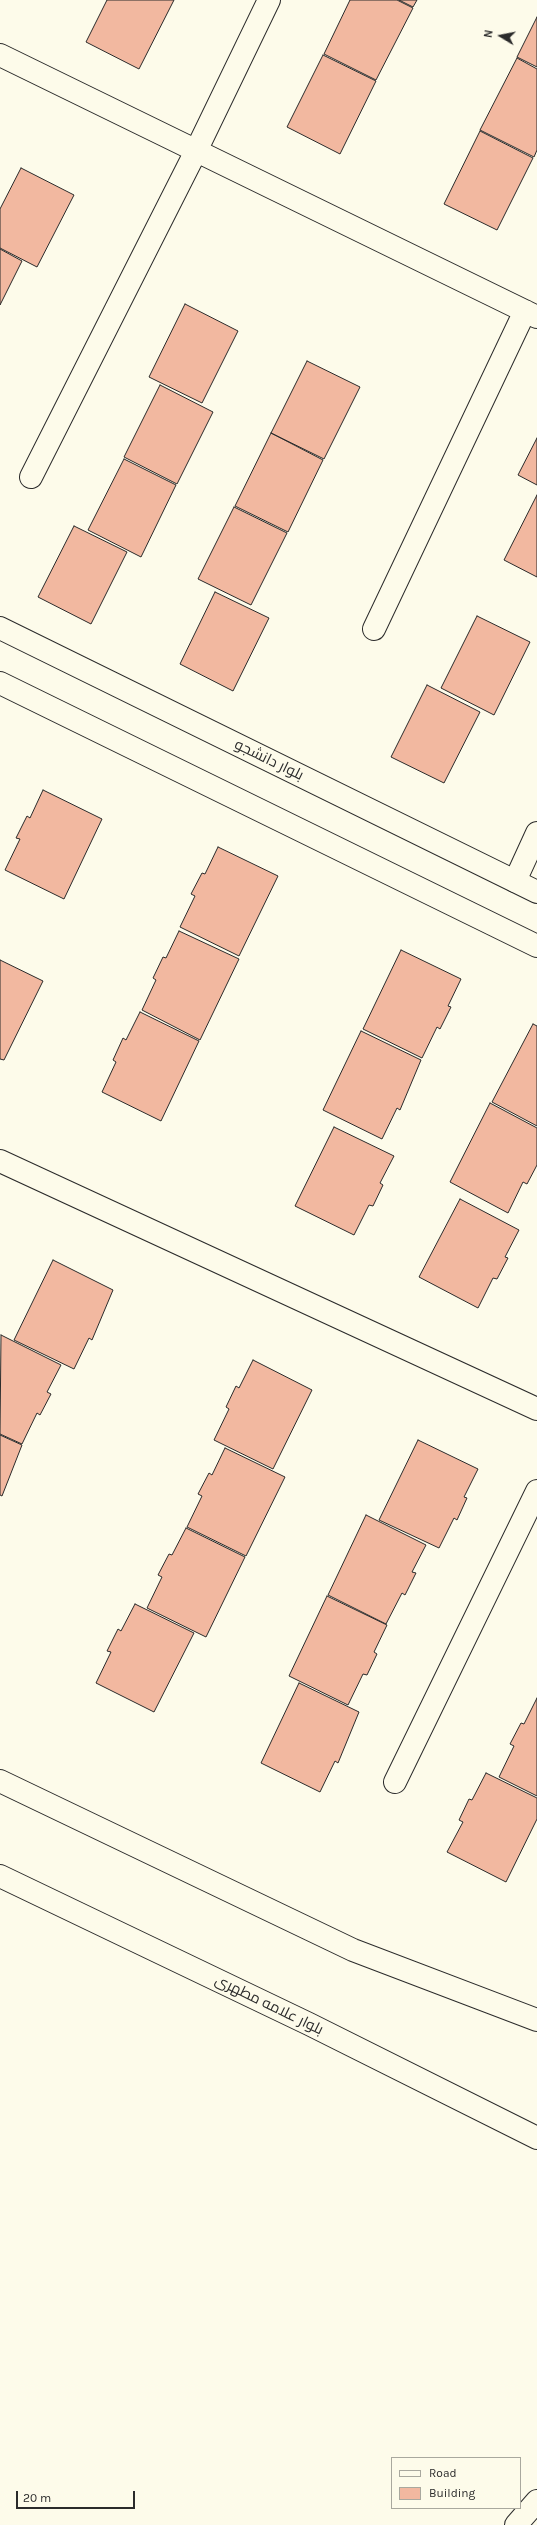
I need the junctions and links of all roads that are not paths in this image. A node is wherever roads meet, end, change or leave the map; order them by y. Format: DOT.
graph roads {
  1 [pos="269,0"];
  2 [pos="0,55"];
  3 [pos="196,151"];
  4 [pos="531,314"];
  5 [pos="31,477"];
  6 [pos="0,628"];
  7 [pos="374,628"];
  8 [pos="0,683"];
  9 [pos="537,833"];
  10 [pos="515,881"];
  11 [pos="537,892"];
  12 [pos="537,946"];
  13 [pos="0,1161"];
  14 [pos="537,1408"];
  15 [pos="537,1491"];
  16 [pos="0,1781"];
  17 [pos="395,1782"];
  18 [pos="0,1876"];
  19 [pos="537,2020"];
  20 [pos="537,2138"];
  21 [pos="537,2501"];
  22 [pos="516,2525"];
  1 -- 3 [label="street"];
  2 -- 3 [label="street"];
  3 -- 4 [label="street"];
  3 -- 5 [label="street"];
  4 -- 7 [label="street"];
  6 -- 10 [label="street, بلوار دانشجو"];
  8 -- 12 [label="street"];
  9 -- 10 [label="street"];
  10 -- 11 [label="street, بلوار دانشجو"];
  13 -- 14 [label="street"];
  15 -- 17 [label="street"];
  16 -- 19 [label="street"];
  18 -- 20 [label="street, بلوار علامه مطهری"];
  21 -- 22 [label="street"];
}
